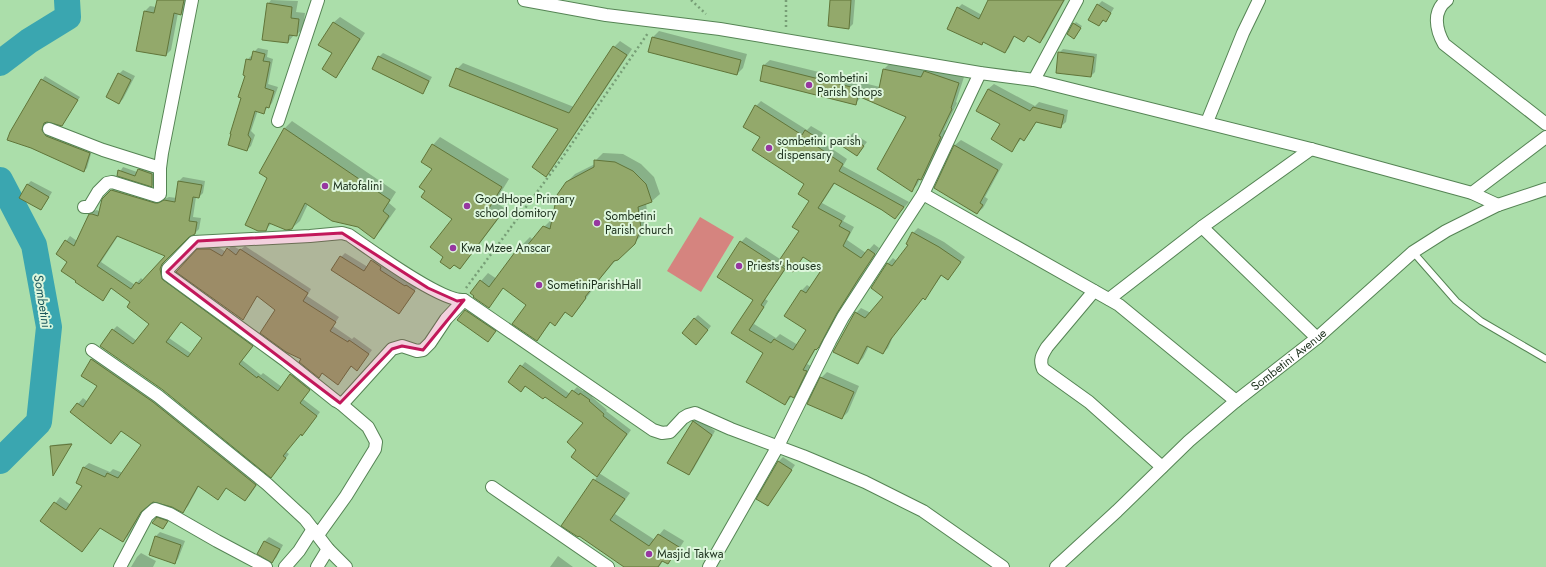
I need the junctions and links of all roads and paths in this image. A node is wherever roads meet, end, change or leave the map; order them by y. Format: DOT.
graph roads {
  1 [pos="192,0"];
  2 [pos="318,0"];
  3 [pos="524,0"];
  4 [pos="786,0"];
  5 [pos="1076,0"];
  6 [pos="1259,0"];
  7 [pos="1447,0"];
  8 [pos="656,21"];
  9 [pos="786,41"];
  10 [pos="980,73"];
  11 [pos="1034,80"];
  12 [pos="278,121"];
  13 [pos="1207,122"];
  14 [pos="1546,124"];
  15 [pos="48,129"];
  16 [pos="1546,137"];
  17 [pos="1311,149"];
  18 [pos="160,168"];
  19 [pos="1546,189"];
  20 [pos="1472,193"];
  21 [pos="923,194"];
  22 [pos="1498,204"];
  23 [pos="84,207"];
  24 [pos="1202,227"];
  25 [pos="1412,252"];
  26 [pos="1094,291"];
  27 [pos="1109,299"];
  28 [pos="460,301"];
  29 [pos="1317,338"];
  30 [pos="92,350"];
  31 [pos="1546,359"];
  32 [pos="1236,401"];
  33 [pos="340,403"];
  34 [pos="778,446"];
  35 [pos="1162,467"];
  36 [pos="492,487"];
  37 [pos="315,532"];
  38 [pos="328,549"];
  39 [pos="120,567"];
  40 [pos="266,567"];
  41 [pos="285,567"];
  42 [pos="317,567"];
  43 [pos="346,567"];
  44 [pos="608,567"];
  45 [pos="709,567"];
  46 [pos="1003,567"];
  47 [pos="1056,567"];
  1 -- 18 [label="street"];
  2 -- 12 [label="street"];
  3 -- 8 [label="street"];
  4 -- 9 [label="path"];
  5 -- 11 [label="street"];
  6 -- 13 [label="street"];
  7 -- 14 [label="street"];
  8 -- 9 [label="street"];
  8 -- 28 [label="path"];
  9 -- 10 [label="street"];
  10 -- 11 [label="street"];
  10 -- 21 [label="street"];
  11 -- 13 [label="street"];
  13 -- 17 [label="street"];
  15 -- 18 [label="street"];
  16 -- 20 [label="street"];
  17 -- 20 [label="street"];
  17 -- 24 [label="street"];
  18 -- 23 [label="street"];
  19 -- 22 [label="street, Sombetini Avenue"];
  20 -- 22 [label="street"];
  21 -- 26 [label="street"];
  21 -- 34 [label="street"];
  22 -- 25 [label="street, Sombetini Avenue"];
  24 -- 27 [label="street"];
  24 -- 29 [label="street"];
  25 -- 29 [label="street, Sombetini Avenue"];
  25 -- 31 [label="lane"];
  26 -- 27 [label="street"];
  26 -- 35 [label="street"];
  27 -- 32 [label="street"];
  28 -- 33 [label="street"];
  28 -- 33 [label="street"];
  28 -- 34 [label="street"];
  29 -- 32 [label="street, Sombetini Avenue"];
  30 -- 37 [label="street"];
  32 -- 35 [label="street, Sombetini Avenue"];
  33 -- 37 [label="street"];
  34 -- 45 [label="street"];
  34 -- 46 [label="street"];
  35 -- 47 [label="street, Sombetini Avenue"];
  36 -- 44 [label="street"];
  37 -- 38 [label="street"];
  37 -- 41 [label="street"];
  38 -- 42 [label="street"];
  38 -- 43 [label="street"];
  39 -- 40 [label="street"];
}
